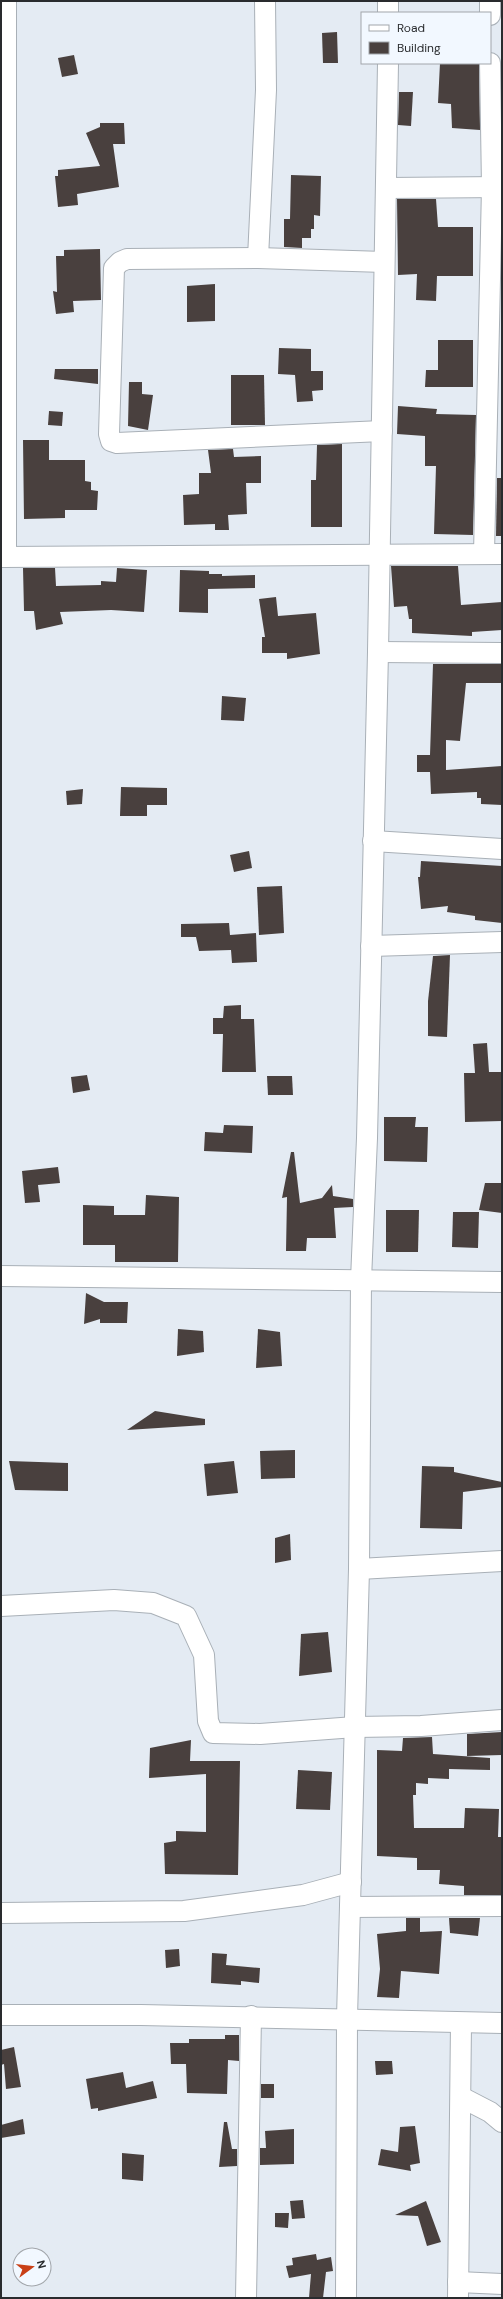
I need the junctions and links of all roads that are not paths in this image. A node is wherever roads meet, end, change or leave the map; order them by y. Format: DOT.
graph roads {
  1 [pos="6,1"];
  2 [pos="265,1"];
  3 [pos="388,1"];
  4 [pos="490,1"];
  5 [pos="388,12"];
  6 [pos="490,12"];
  7 [pos="388,64"];
  8 [pos="490,64"];
  9 [pos="497,187"];
  10 [pos="387,188"];
  11 [pos="4,193"];
  12 [pos="258,258"];
  13 [pos="384,262"];
  14 [pos="382,431"];
  15 [pos="493,554"];
  16 [pos="379,555"];
  17 [pos="4,557"];
  18 [pos="378,652"];
  19 [pos="502,653"];
  20 [pos="373,841"];
  21 [pos="502,849"];
  22 [pos="502,942"];
  23 [pos="371,946"];
  24 [pos="1,1276"];
  25 [pos="361,1280"];
  26 [pos="502,1282"];
  27 [pos="502,1561"];
  28 [pos="359,1569"];
  29 [pos="1,1606"];
  30 [pos="502,1720"];
  31 [pos="355,1727"];
  32 [pos="351,1882"];
  33 [pos="502,1906"];
  34 [pos="350,1907"];
  35 [pos="1,1913"];
  36 [pos="1,2014"];
  37 [pos="251,2016"];
  38 [pos="346,2018"];
  39 [pos="461,2023"];
  40 [pos="502,2023"];
  41 [pos="460,2097"];
  42 [pos="502,2122"];
  43 [pos="502,2284"];
  44 [pos="458,2290"];
  45 [pos="246,2298"];
  46 [pos="346,2298"];
  1 -- 11 [label="street"];
  2 -- 12 [label="street"];
  3 -- 5 [label="street"];
  4 -- 6 [label="street"];
  7 -- 10 [label="street"];
  8 -- 9 [label="street"];
  9 -- 10 [label="street"];
  9 -- 15 [label="street"];
  10 -- 13 [label="street"];
  11 -- 17 [label="street"];
  12 -- 13 [label="street"];
  12 -- 14 [label="street"];
  13 -- 14 [label="street"];
  14 -- 16 [label="street"];
  15 -- 16 [label="street"];
  16 -- 17 [label="street"];
  16 -- 18 [label="street"];
  18 -- 19 [label="street"];
  18 -- 20 [label="street"];
  20 -- 21 [label="street"];
  20 -- 23 [label="street"];
  22 -- 23 [label="street"];
  23 -- 25 [label="street"];
  24 -- 25 [label="street"];
  25 -- 26 [label="street"];
  25 -- 28 [label="street"];
  27 -- 28 [label="street"];
  28 -- 31 [label="street"];
  29 -- 31 [label="street"];
  30 -- 31 [label="street"];
  31 -- 32 [label="street"];
  32 -- 34 [label="street"];
  32 -- 35 [label="street"];
  33 -- 34 [label="street"];
  34 -- 38 [label="street"];
  36 -- 37 [label="street"];
  37 -- 38 [label="street"];
  37 -- 45 [label="street"];
  38 -- 39 [label="street"];
  38 -- 46 [label="street"];
  39 -- 40 [label="street"];
  39 -- 41 [label="street"];
  41 -- 42 [label="street"];
  41 -- 44 [label="street"];
  43 -- 44 [label="street"];
}
